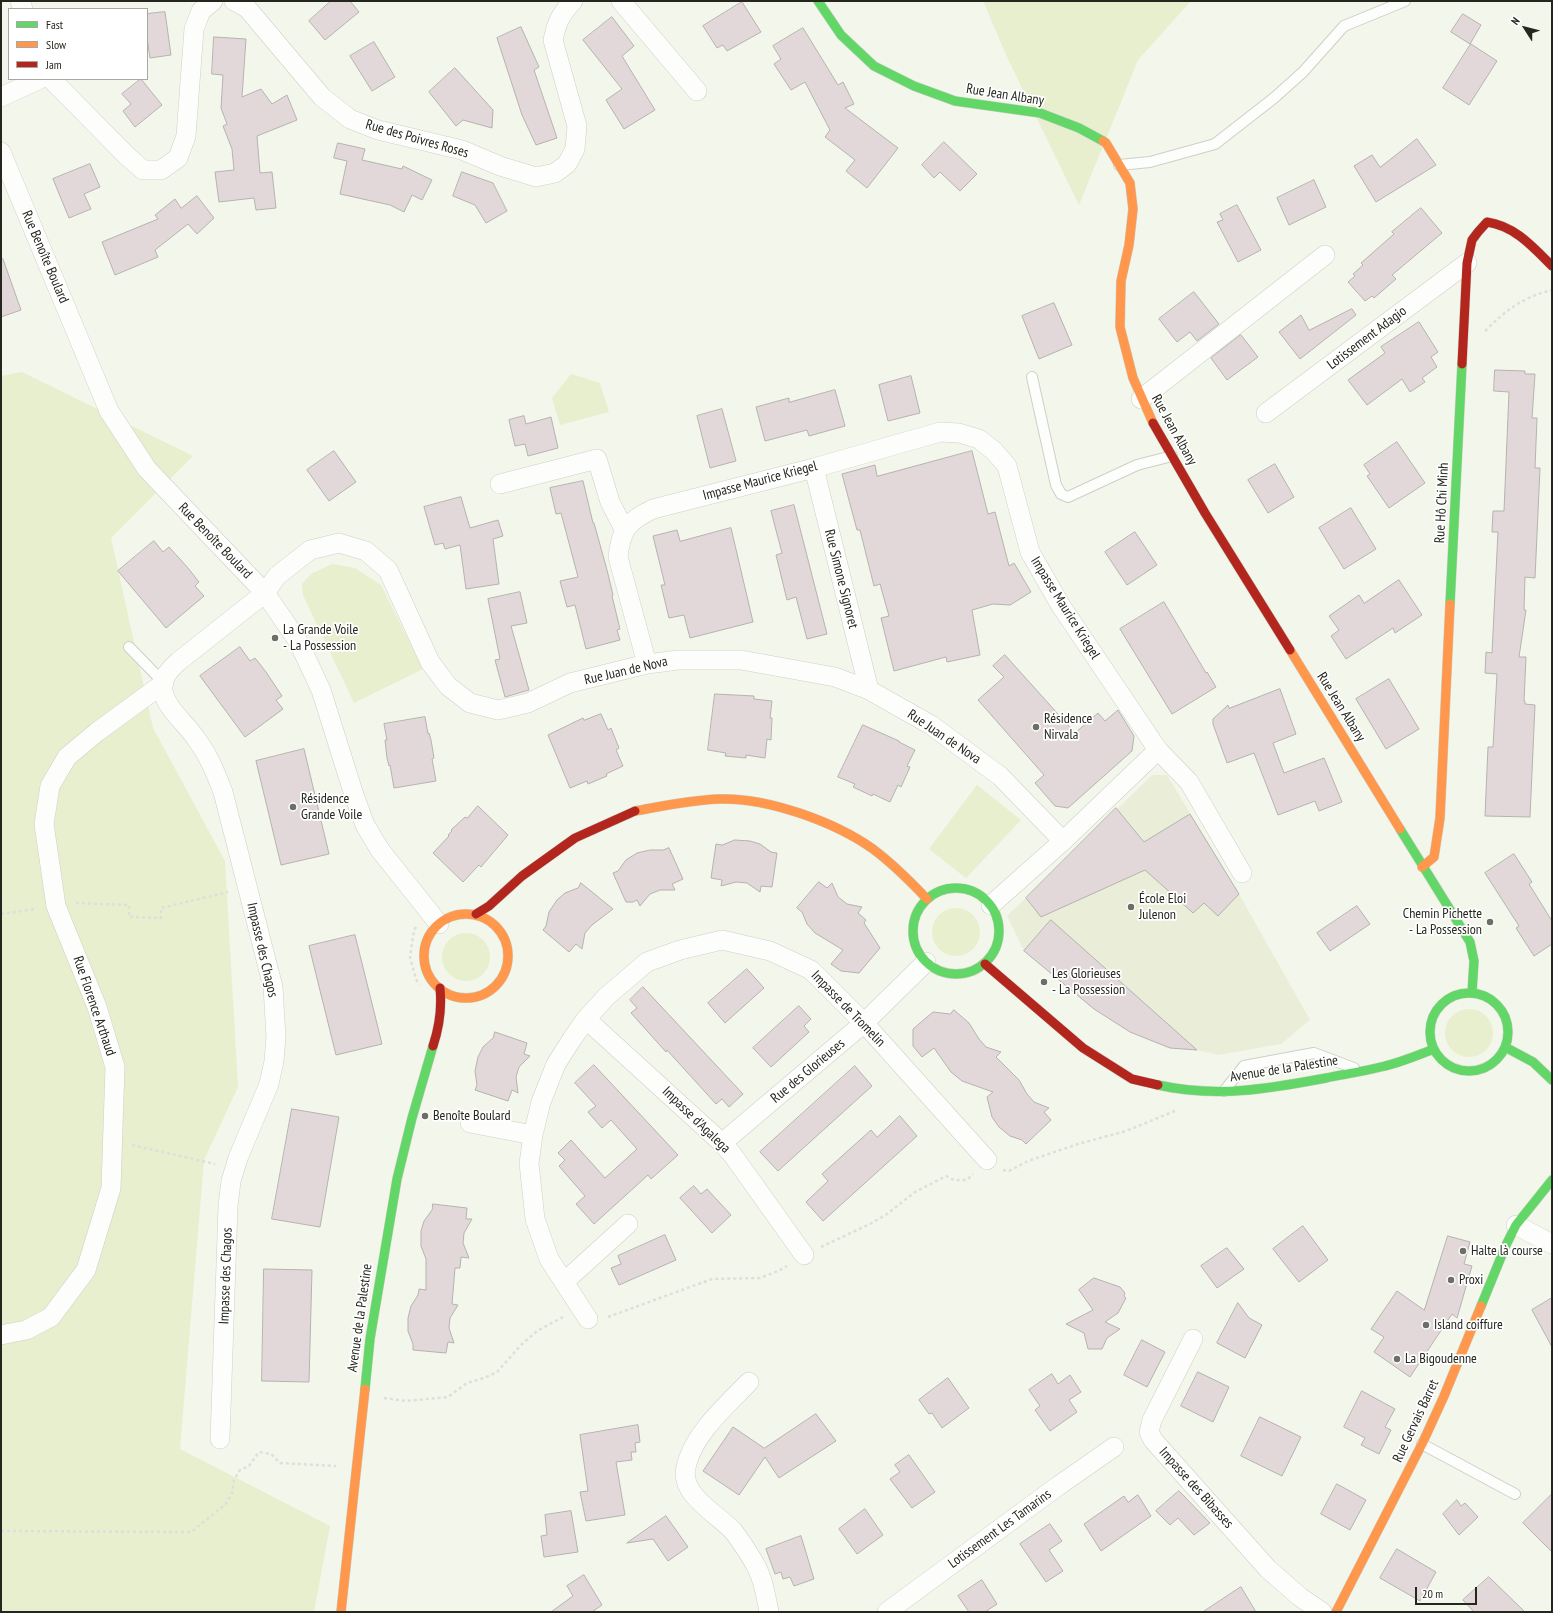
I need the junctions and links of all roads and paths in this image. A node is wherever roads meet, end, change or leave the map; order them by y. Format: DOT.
graph roads {
  1 [pos="213,1"];
  2 [pos="234,1"];
  3 [pos="573,1"];
  4 [pos="621,1"];
  5 [pos="1405,1"];
  6 [pos="821,3"];
  7 [pos="38,80"];
  8 [pos="52,80"];
  9 [pos="697,91"];
  10 [pos="1,97"];
  11 [pos="1,152"];
  12 [pos="1119,165"];
  13 [pos="1325,255"];
  14 [pos="1467,264"];
  15 [pos="1552,266"];
  16 [pos="1552,290"];
  17 [pos="1482,336"];
  18 [pos="1032,377"];
  19 [pos="1141,399"];
  20 [pos="1266,412"];
  21 [pos="1172,456"];
  22 [pos="814,468"];
  23 [pos="500,484"];
  24 [pos="624,529"];
  25 [pos="265,593"];
  26 [pos="129,647"];
  27 [pos="647,664"];
  28 [pos="164,683"];
  29 [pos="869,690"];
  30 [pos="1158,750"];
  31 [pos="1063,841"];
  32 [pos="1422,867"];
  33 [pos="1242,873"];
  34 [pos="522,876"];
  35 [pos="248,888"];
  36 [pos="928,899"];
  37 [pos="508,900"];
  38 [pos="56,904"];
  39 [pos="991,906"];
  40 [pos="1,914"];
  41 [pos="476,914"];
  42 [pos="439,924"];
  43 [pos="926,962"];
  44 [pos="985,964"];
  45 [pos="440,988"];
  46 [pos="1472,992"];
  47 [pos="461,998"];
  48 [pos="586,1019"];
  49 [pos="864,1023"];
  50 [pos="437,1032"];
  51 [pos="1505,1047"];
  52 [pos="1434,1049"];
  53 [pos="1361,1070"];
  54 [pos="1552,1080"];
  55 [pos="1223,1092"];
  56 [pos="470,1123"];
  57 [pos="533,1135"];
  58 [pos="112,1141"];
  59 [pos="722,1143"];
  60 [pos="987,1160"];
  61 [pos="235,1169"];
  62 [pos="1552,1180"];
  63 [pos="628,1224"];
  64 [pos="1516,1225"];
  65 [pos="1552,1244"];
  66 [pos="804,1255"];
  67 [pos="564,1282"];
  68 [pos="588,1319"];
  69 [pos="1,1335"];
  70 [pos="1193,1339"];
  71 [pos="749,1382"];
  72 [pos="220,1439"];
  73 [pos="1422,1444"];
  74 [pos="1114,1447"];
  75 [pos="337,1466"];
  76 [pos="1515,1494"];
  77 [pos="1,1531"];
  78 [pos="341,1612"];
  79 [pos="769,1612"];
  80 [pos="887,1612"];
  81 [pos="1322,1612"];
  82 [pos="1336,1612"];
  1 -- 8 [label="street"];
  2 -- 3 [label="street, Rue des Poivres Roses"];
  4 -- 9 [label="street"];
  5 -- 12 [label="lane"];
  6 -- 12 [label="main road, Rue Jean Albany"];
  7 -- 10 [label="street"];
  11 -- 25 [label="street, Rue Benoîte Boulard"];
  12 -- 19 [label="main road, Rue Jean Albany"];
  13 -- 19 [label="street"];
  14 -- 15 [label="main road, Rue Hô Chi Minh"];
  14 -- 20 [label="street, Lotissement Adagio"];
  14 -- 32 [label="main road, Rue Hô Chi Minh"];
  16 -- 17 [label="path"];
  18 -- 21 [label="lane"];
  19 -- 21 [label="main road, Rue Jean Albany"];
  21 -- 32 [label="main road, Rue Jean Albany"];
  22 -- 24 [label="street, Impasse Maurice Kriegel"];
  22 -- 29 [label="street, Rue Simone Signoret"];
  22 -- 30 [label="street, Impasse Maurice Kriegel"];
  23 -- 24 [label="street"];
  24 -- 27 [label="street"];
  25 -- 27 [label="street, Rue Juan de Nova"];
  25 -- 28 [label="street"];
  25 -- 42 [label="street, Rue Benoîte Boulard"];
  26 -- 28 [label="lane"];
  27 -- 29 [label="street, Rue Juan de Nova"];
  28 -- 35 [label="street, Impasse des Chagos"];
  28 -- 38 [label="street, Rue Florence Arthaud"];
  29 -- 31 [label="street, Rue Juan de Nova"];
  30 -- 31 [label="street"];
  30 -- 33 [label="street, Impasse Maurice Kriegel"];
  31 -- 39 [label="street"];
  32 -- 46 [label="main road, Rue Jean Albany"];
  34 -- 36 [label="main road"];
  34 -- 37 [label="main road"];
  34 -- 41 [label="main road"];
  35 -- 38 [label="path"];
  35 -- 61 [label="street, Impasse des Chagos"];
  36 -- 39 [label="main road"];
  36 -- 43 [label="main road"];
  38 -- 40 [label="path"];
  38 -- 58 [label="street, Rue Florence Arthaud"];
  39 -- 44 [label="main road"];
  41 -- 42 [label="main road"];
  41 -- 47 [label="main road"];
  42 -- 45 [label="main road"];
  43 -- 44 [label="main road"];
  43 -- 49 [label="street, Rue des Glorieuses"];
  44 -- 55 [label="main road, Avenue de la Palestine"];
  45 -- 47 [label="main road"];
  45 -- 50 [label="main road, Avenue de la Palestine"];
  46 -- 51 [label="main road"];
  46 -- 52 [label="main road"];
  47 -- 50 [label="main road, Avenue de la Palestine"];
  48 -- 49 [label="street, Impasse de Tromelin"];
  48 -- 57 [label="street, Impasse de Tromelin"];
  48 -- 59 [label="street, Impasse d'Agalega"];
  49 -- 59 [label="street, Rue des Glorieuses"];
  49 -- 60 [label="street, Impasse de Tromelin"];
  50 -- 78 [label="main road, Avenue de la Palestine"];
  51 -- 52 [label="main road"];
  51 -- 54 [label="main road"];
  52 -- 53 [label="main road, Avenue de la Palestine"];
  53 -- 55 [label="main road, Avenue de la Palestine"];
  53 -- 55 [label="lane"];
  56 -- 57 [label="street"];
  57 -- 67 [label="street, Impasse de Tromelin"];
  58 -- 61 [label="path"];
  58 -- 69 [label="street, Rue Florence Arthaud"];
  59 -- 66 [label="street, Impasse d'Agalega"];
  61 -- 72 [label="street, Impasse des Chagos"];
  62 -- 64 [label="main road, Rue Gervais Barret"];
  63 -- 67 [label="street"];
  64 -- 65 [label="street"];
  64 -- 73 [label="main road, Rue Gervais Barret"];
  67 -- 68 [label="street, Impasse de Tromelin"];
  70 -- 81 [label="street, Impasse des Bibasses"];
  71 -- 79 [label="street"];
  73 -- 76 [label="lane"];
  73 -- 82 [label="main road, Rue Gervais Barret"];
  74 -- 80 [label="street, Lotissement Les Tamarins"];
  75 -- 77 [label="path"];
}
